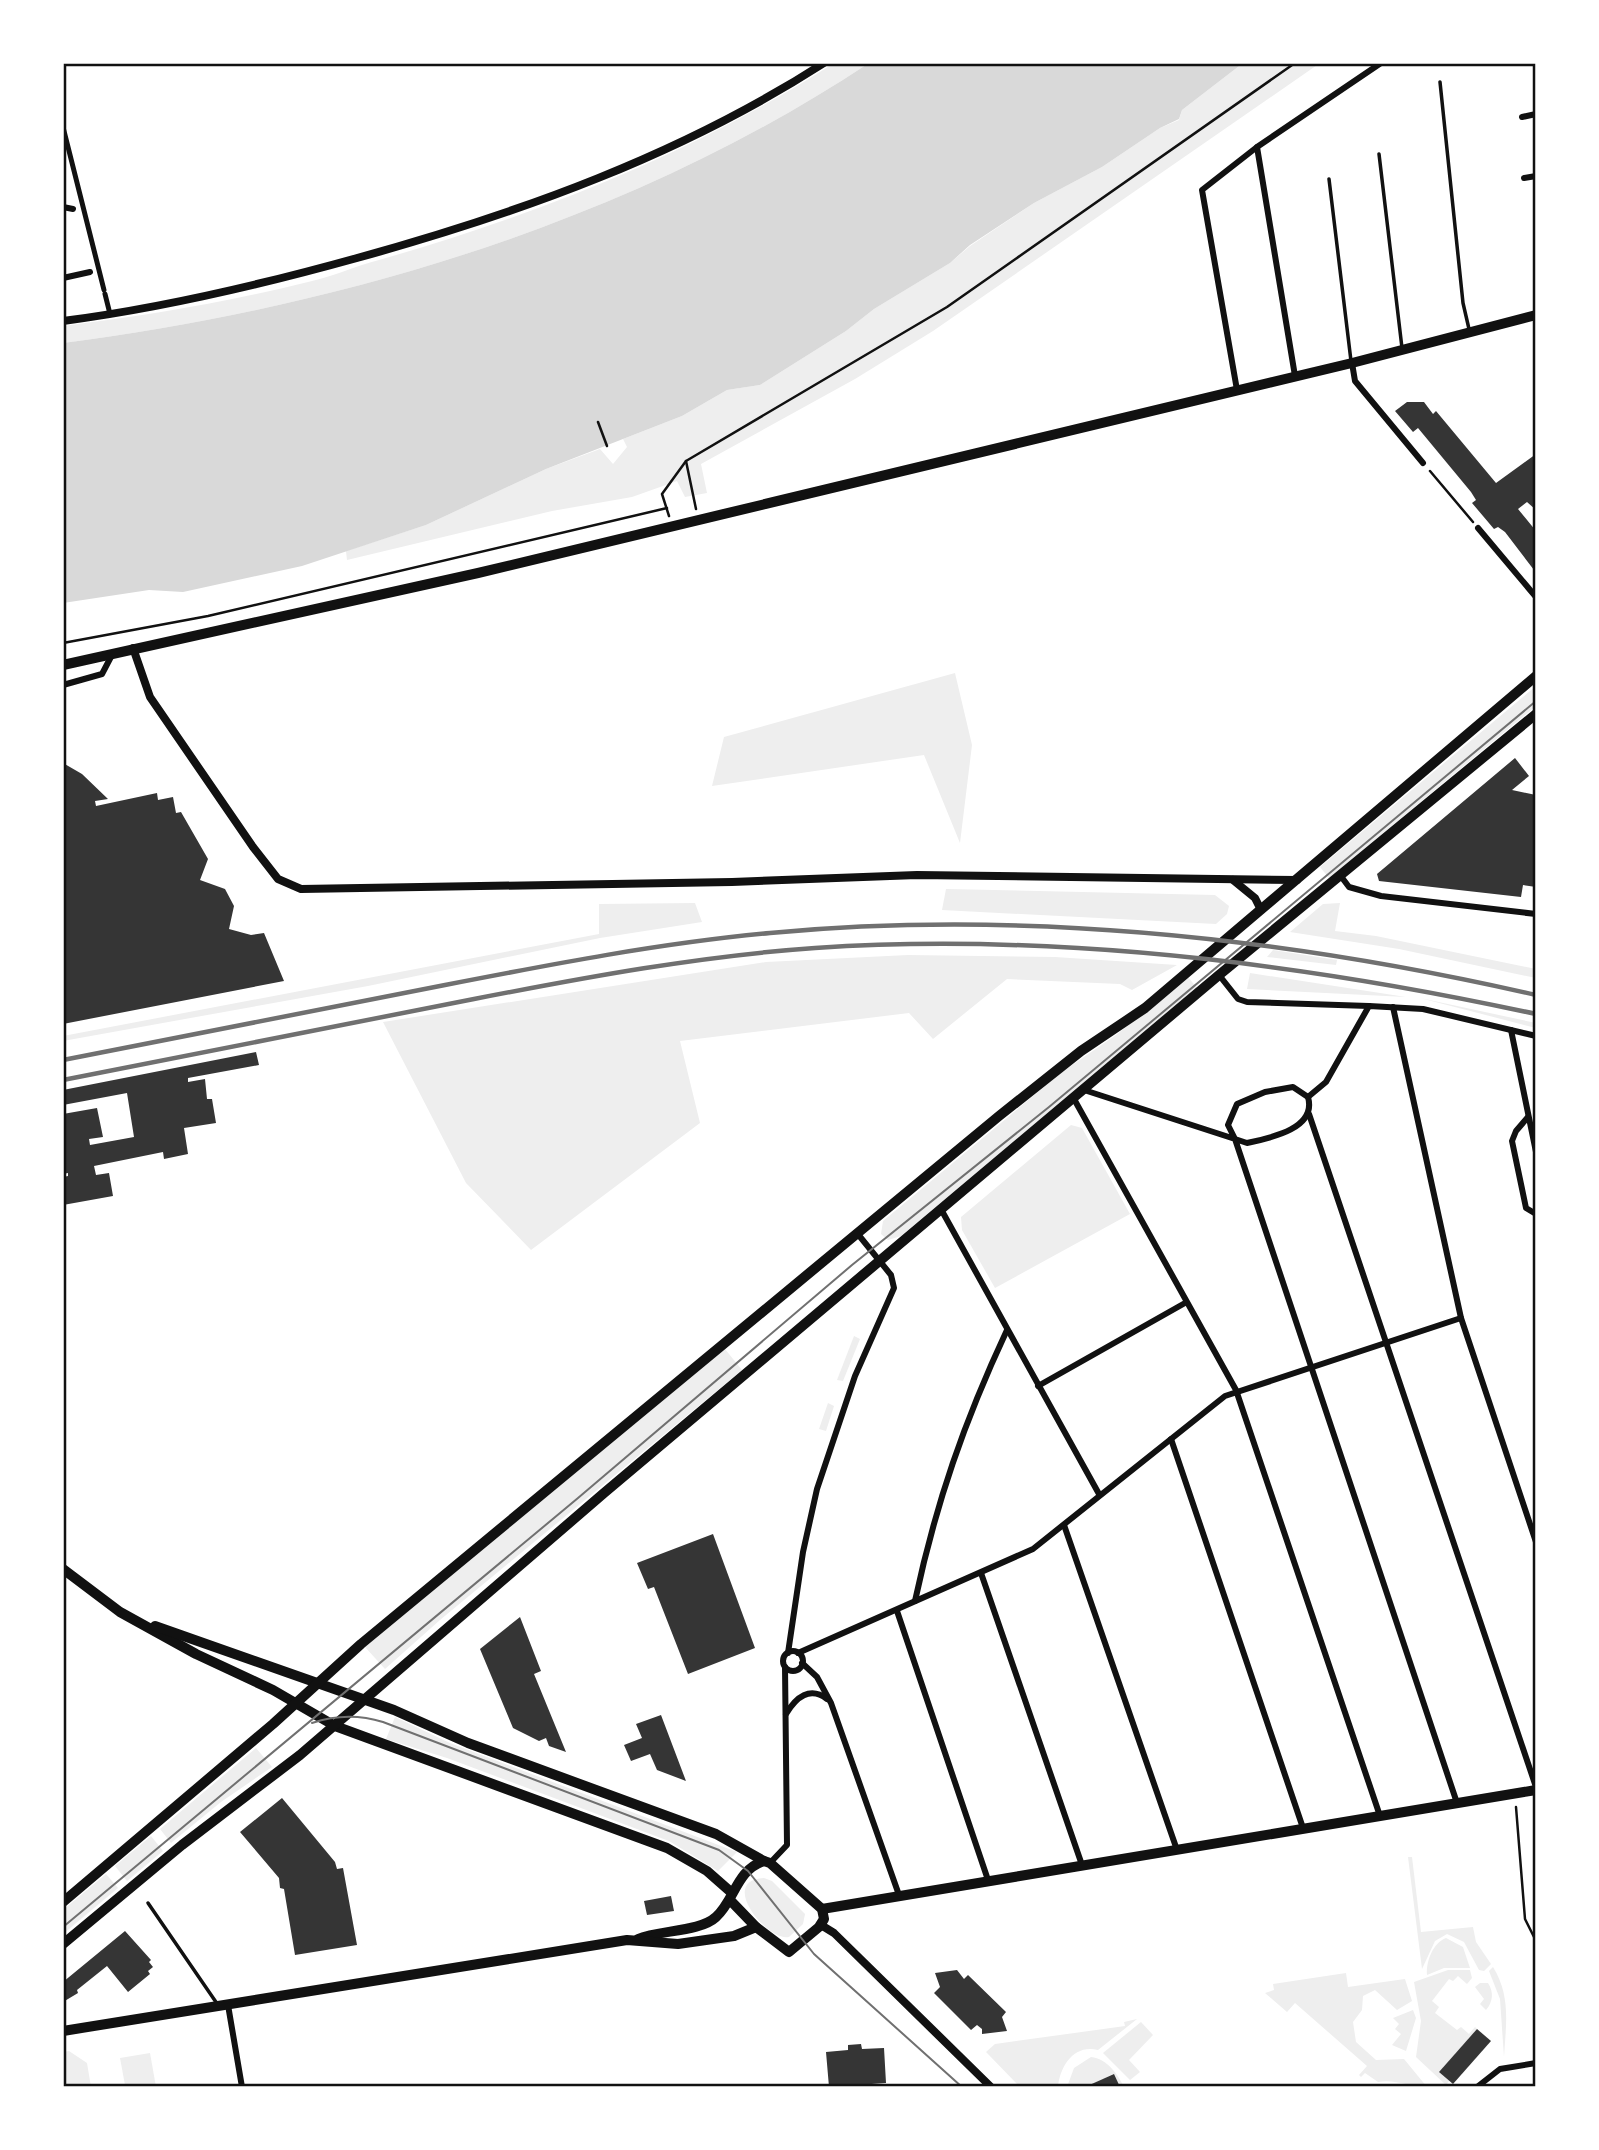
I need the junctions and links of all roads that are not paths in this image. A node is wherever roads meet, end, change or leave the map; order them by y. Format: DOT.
graph roads {
  1 [pos="824,63"];
  2 [pos="1381,63"];
  3 [pos="1440,82"];
  4 [pos="1536,114"];
  5 [pos="1522,117"];
  6 [pos="63,127"];
  7 [pos="1257,147"];
  8 [pos="1379,153"];
  9 [pos="1536,176"];
  10 [pos="1524,178"];
  11 [pos="1329,179"];
  12 [pos="63,207"];
  13 [pos="73,209"];
  14 [pos="90,272"];
  15 [pos="63,278"];
  16 [pos="110,315"];
  17 [pos="1536,315"];
  18 [pos="63,321"];
  19 [pos="1469,331"];
  20 [pos="1402,350"];
  21 [pos="1352,363"];
  22 [pos="1295,376"];
  23 [pos="1237,390"];
  24 [pos="1423,463"];
  25 [pos="1478,528"];
  26 [pos="1536,597"];
  27 [pos="133,648"];
  28 [pos="114,652"];
  29 [pos="63,665"];
  30 [pos="1536,676"];
  31 [pos="63,685"];
  32 [pos="1536,714"];
  33 [pos="1340,875"];
  34 [pos="1233,880"];
  35 [pos="1297,880"];
  36 [pos="1261,910"];
  37 [pos="1536,914"];
  38 [pos="1219,975"];
  39 [pos="1369,1006"];
  40 [pos="1393,1007"];
  41 [pos="1511,1030"];
  42 [pos="1536,1037"];
  43 [pos="1084,1090"];
  44 [pos="1308,1097"];
  45 [pos="1074,1098"];
  46 [pos="1309,1114"];
  47 [pos="1528,1117"];
  48 [pos="1235,1139"];
  49 [pos="1536,1152"];
  50 [pos="942,1211"];
  51 [pos="1536,1214"];
  52 [pos="857,1233"];
  53 [pos="881,1263"];
  54 [pos="1185,1303"];
  55 [pos="1461,1318"];
  56 [pos="1007,1330"];
  57 [pos="1385,1342"];
  58 [pos="1311,1366"];
  59 [pos="1038,1387"];
  60 [pos="1236,1390"];
  61 [pos="1171,1439"];
  62 [pos="1098,1494"];
  63 [pos="1064,1525"];
  64 [pos="1536,1542"];
  65 [pos="63,1569"];
  66 [pos="981,1573"];
  67 [pos="915,1601"];
  68 [pos="897,1611"];
  69 [pos="130,1618"];
  70 [pos="788,1653"];
  71 [pos="798,1653"];
  72 [pos="802,1664"];
  73 [pos="785,1667"];
  74 [pos="315,1684"];
  75 [pos="364,1699"];
  76 [pos="295,1703"];
  77 [pos="831,1703"];
  78 [pos="786,1714"];
  79 [pos="334,1725"];
  80 [pos="1536,1788"];
  81 [pos="1457,1803"];
  82 [pos="1380,1816"];
  83 [pos="1303,1828"];
  84 [pos="1177,1850"];
  85 [pos="767,1862"];
  86 [pos="1082,1865"];
  87 [pos="988,1881"];
  88 [pos="899,1895"];
  89 [pos="731,1896"];
  90 [pos="63,1902"];
  91 [pos="148,1903"];
  92 [pos="822,1909"];
  93 [pos="821,1925"];
  94 [pos="756,1927"];
  95 [pos="636,1940"];
  96 [pos="63,1944"];
  97 [pos="223,2005"];
  98 [pos="63,2031"];
  99 [pos="1536,2063"];
  100 [pos="243,2087"];
  101 [pos="991,2087"];
  102 [pos="1477,2087"];
  1 -- 16 [label="street"];
  2 -- 7 [label="street"];
  3 -- 19 [label="lane"];
  4 -- 5 [label="street"];
  6 -- 16 [label="street"];
  7 -- 22 [label="street"];
  7 -- 23 [label="street"];
  8 -- 20 [label="lane"];
  9 -- 10 [label="street"];
  11 -- 21 [label="lane"];
  12 -- 13 [label="street"];
  14 -- 15 [label="street"];
  16 -- 18 [label="street"];
  17 -- 19 [label="main road"];
  19 -- 20 [label="main road"];
  20 -- 21 [label="main road"];
  21 -- 22 [label="main road"];
  21 -- 24 [label="street"];
  22 -- 23 [label="main road"];
  23 -- 27 [label="main road"];
  25 -- 26 [label="street"];
  27 -- 28 [label="main road"];
  27 -- 34 [label="street"];
  28 -- 29 [label="main road"];
  28 -- 31 [label="street"];
  30 -- 35 [label="main road"];
  32 -- 33 [label="main road"];
  33 -- 37 [label="street"];
  33 -- 38 [label="main road"];
  34 -- 35 [label="street"];
  34 -- 36 [label="street"];
  35 -- 36 [label="main road"];
  36 -- 52 [label="main road"];
  38 -- 39 [label="street"];
  38 -- 43 [label="main road"];
  39 -- 40 [label="street"];
  39 -- 44 [label="street"];
  40 -- 41 [label="street"];
  40 -- 55 [label="street"];
  41 -- 42 [label="street"];
  41 -- 47 [label="street"];
  43 -- 45 [label="main road"];
  43 -- 48 [label="street"];
  44 -- 46 [label="street"];
  44 -- 48 [label="street"];
  45 -- 50 [label="main road"];
  45 -- 54 [label="street"];
  46 -- 48 [label="street"];
  46 -- 57 [label="street"];
  47 -- 49 [label="street"];
  47 -- 51 [label="street"];
  48 -- 58 [label="street"];
  50 -- 53 [label="main road"];
  50 -- 56 [label="street"];
  52 -- 53 [label="street"];
  52 -- 74 [label="main road"];
  53 -- 70 [label="street"];
  53 -- 75 [label="main road"];
  54 -- 59 [label="street"];
  54 -- 60 [label="street"];
  55 -- 57 [label="street"];
  55 -- 64 [label="street"];
  56 -- 59 [label="street"];
  56 -- 67 [label="street"];
  57 -- 58 [label="street"];
  57 -- 80 [label="street"];
  58 -- 60 [label="street"];
  58 -- 81 [label="street"];
  59 -- 62 [label="street"];
  60 -- 61 [label="street"];
  60 -- 82 [label="street"];
  61 -- 62 [label="street"];
  61 -- 83 [label="street"];
  62 -- 63 [label="street"];
  63 -- 66 [label="street"];
  63 -- 84 [label="street"];
  65 -- 69 [label="main road"];
  66 -- 67 [label="street"];
  66 -- 86 [label="street"];
  67 -- 68 [label="street"];
  68 -- 71 [label="street"];
  68 -- 87 [label="street"];
  69 -- 74 [label="main road"];
  69 -- 76 [label="main road"];
  70 -- 71 [label="street"];
  70 -- 73 [label="street"];
  71 -- 72 [label="street"];
  72 -- 73 [label="street"];
  72 -- 77 [label="street"];
  73 -- 78 [label="street"];
  74 -- 75 [label="main road"];
  74 -- 76 [label="main road"];
  75 -- 79 [label="main road"];
  75 -- 85 [label="main road"];
  76 -- 79 [label="main road"];
  76 -- 90 [label="main road"];
  77 -- 78 [label="street"];
  77 -- 88 [label="street"];
  78 -- 85 [label="street"];
  79 -- 89 [label="main road"];
  79 -- 96 [label="main road"];
  80 -- 81 [label="main road"];
  81 -- 82 [label="main road"];
  82 -- 83 [label="main road"];
  83 -- 84 [label="main road"];
  84 -- 86 [label="main road"];
  85 -- 89 [label="main road"];
  85 -- 92 [label="main road"];
  86 -- 87 [label="main road"];
  87 -- 88 [label="main road"];
  88 -- 92 [label="main road"];
  89 -- 94 [label="main road"];
  89 -- 95 [label="main road"];
  91 -- 97 [label="lane"];
  92 -- 93 [label="main road"];
  93 -- 94 [label="main road"];
  93 -- 101 [label="street"];
  94 -- 95 [label="main road"];
  95 -- 97 [label="main road"];
  97 -- 98 [label="main road"];
  97 -- 100 [label="street"];
  99 -- 102 [label="street"];
}
